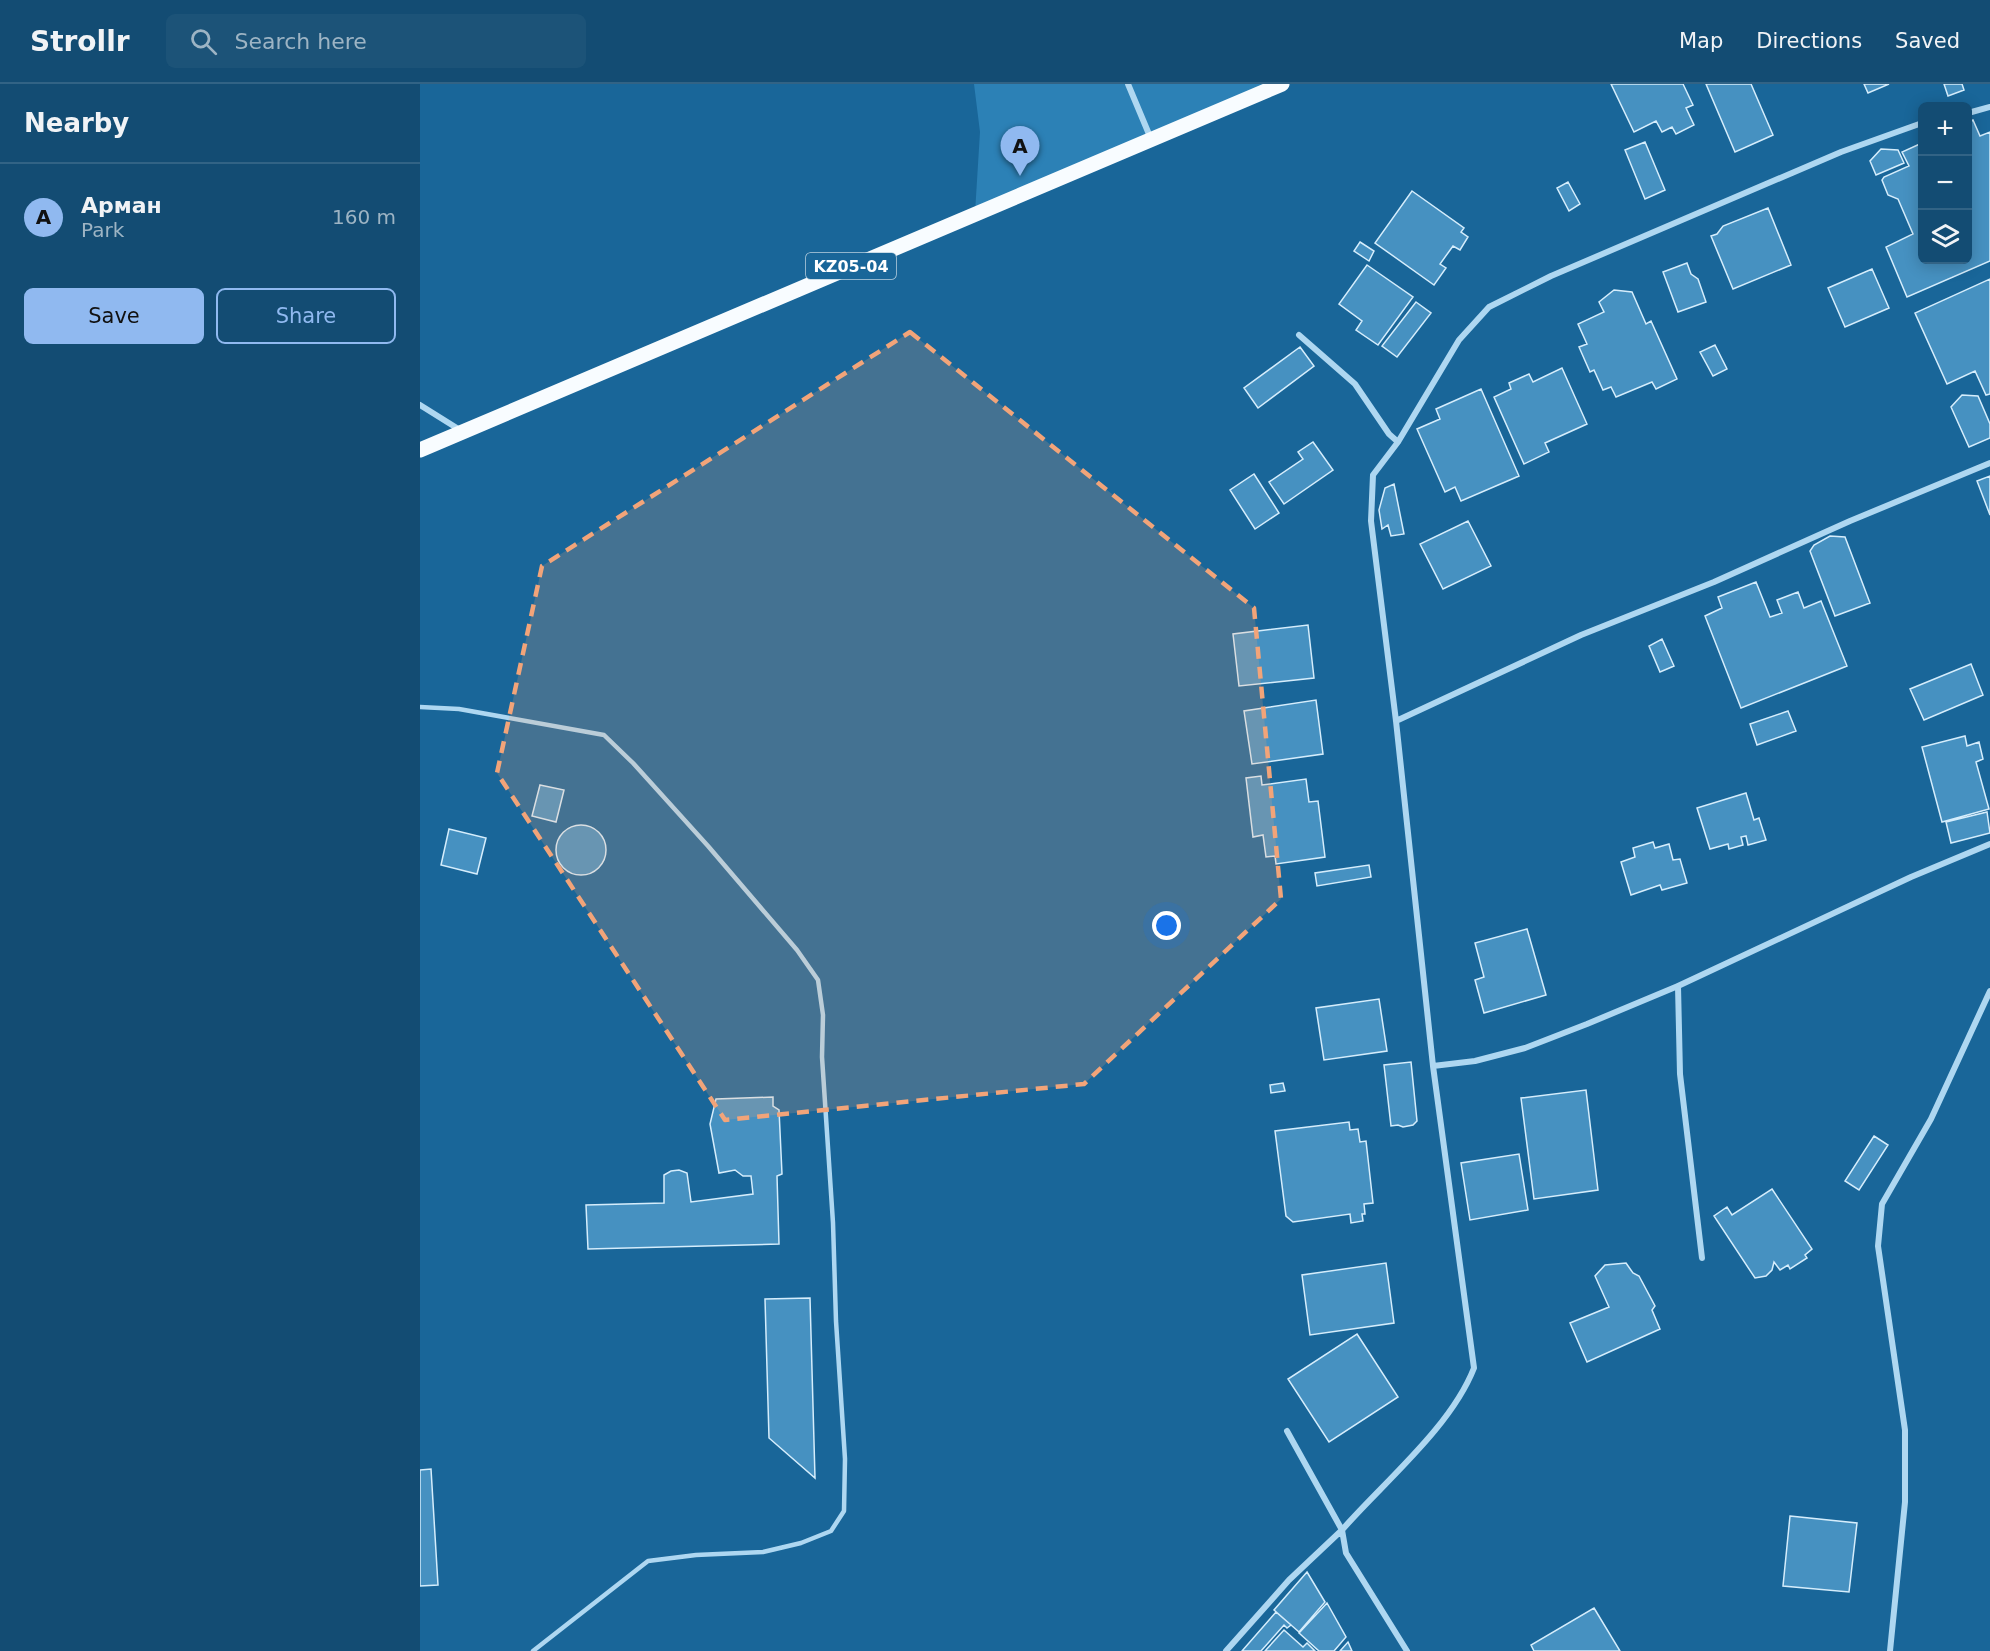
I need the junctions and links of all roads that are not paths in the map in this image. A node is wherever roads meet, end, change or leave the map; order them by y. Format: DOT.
graph roads {
  1 [pos="1128,84"];
  2 [pos="1282,84"];
  3 [pos="1990,107"];
  4 [pos="1972,111"];
  5 [pos="1918,125"];
  6 [pos="1152,140"];
  7 [pos="1299,334"];
  8 [pos="420,405"];
  9 [pos="463,432"];
  10 [pos="1398,442"];
  11 [pos="420,450"];
  12 [pos="1990,463"];
  13 [pos="420,707"];
  14 [pos="1396,720"];
  15 [pos="1990,844"];
  16 [pos="1678,986"];
  17 [pos="1990,991"];
  18 [pos="1433,1066"];
  19 [pos="1702,1257"];
  20 [pos="1287,1431"];
  21 [pos="1342,1530"];
  22 [pos="533,1651"];
  23 [pos="1226,1651"];
  24 [pos="1407,1651"];
  25 [pos="1890,1651"];
  1 -- 6 [label="street"];
  2 -- 6 [label="main road, KZ05-04"];
  3 -- 4 [label="street"];
  5 -- 10 [label="street"];
  6 -- 9 [label="main road, KZ05-04"];
  7 -- 10 [label="street"];
  8 -- 9 [label="street"];
  9 -- 11 [label="main road, KZ05-04"];
  10 -- 14 [label="street"];
  12 -- 14 [label="street"];
  13 -- 22 [label="lane"];
  14 -- 18 [label="street"];
  15 -- 16 [label="street"];
  16 -- 18 [label="street"];
  16 -- 19 [label="street"];
  17 -- 25 [label="street"];
  18 -- 21 [label="street"];
  20 -- 21 [label="street"];
  21 -- 23 [label="street"];
  21 -- 24 [label="street"];
}
